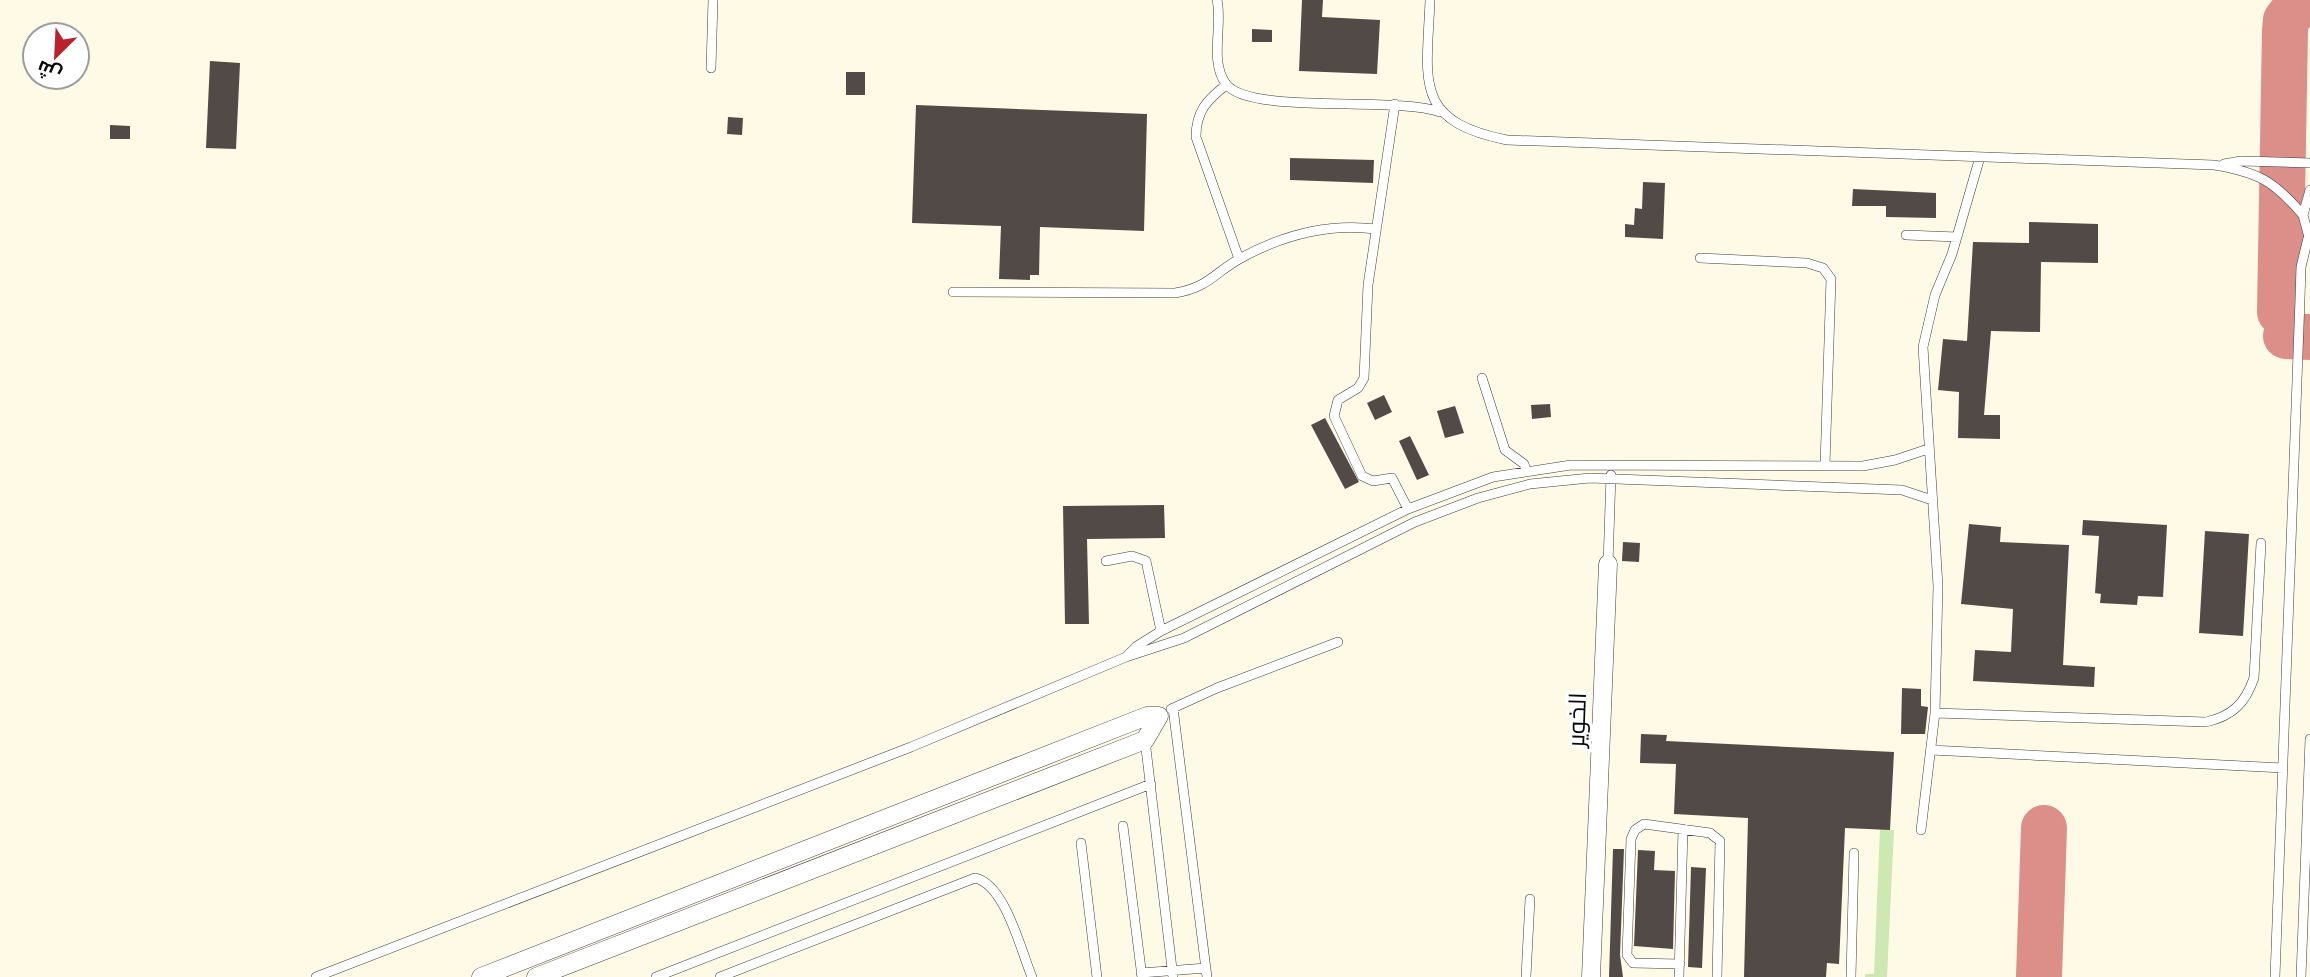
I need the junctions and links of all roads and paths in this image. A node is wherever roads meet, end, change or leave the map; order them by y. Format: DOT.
graph roads {
  1 [pos="713,0"];
  2 [pos="1217,0"];
  3 [pos="1430,0"];
  4 [pos="711,68"];
  5 [pos="1226,85"];
  6 [pos="1395,103"];
  7 [pos="1440,112"];
  8 [pos="1980,157"];
  9 [pos="2310,163"];
  10 [pos="2214,165"];
  11 [pos="2310,190"];
  12 [pos="2303,215"];
  13 [pos="1376,229"];
  14 [pos="1906,235"];
  15 [pos="1957,237"];
  16 [pos="2309,240"];
  17 [pos="1700,258"];
  18 [pos="1239,259"];
  19 [pos="953,292"];
  20 [pos="1482,378"];
  21 [pos="1928,449"];
  22 [pos="1825,465"];
  23 [pos="1611,466"];
  24 [pos="1526,470"];
  25 [pos="1611,478"];
  26 [pos="1933,500"];
  27 [pos="1408,509"];
  28 [pos="2261,543"];
  29 [pos="1106,561"];
  30 [pos="1608,564"];
  31 [pos="1161,631"];
  32 [pos="1338,642"];
  33 [pos="1126,657"];
  34 [pos="1166,712"];
  35 [pos="1934,713"];
  36 [pos="2310,739"];
  37 [pos="1145,740"];
  38 [pos="1931,750"];
  39 [pos="2283,768"];
  40 [pos="1151,784"];
  41 [pos="1124,826"];
  42 [pos="1683,829"];
  43 [pos="1921,830"];
  44 [pos="1081,843"];
  45 [pos="1854,853"];
  46 [pos="1530,899"];
  47 [pos="1680,964"];
  48 [pos="501,973"];
  49 [pos="1173,973"];
  50 [pos="1206,973"];
  51 [pos="1142,975"];
  52 [pos="539,976"];
  53 [pos="316,977"];
  54 [pos="481,977"];
  55 [pos="656,977"];
  56 [pos="720,977"];
  57 [pos="1032,977"];
  58 [pos="1097,977"];
  59 [pos="1526,977"];
  60 [pos="1591,977"];
  61 [pos="1679,977"];
  62 [pos="1717,977"];
  63 [pos="1851,977"];
  64 [pos="2275,977"];
  65 [pos="2301,977"];
  1 -- 4 [label="lane"];
  2 -- 5 [label="lane"];
  3 -- 7 [label="lane"];
  5 -- 6 [label="lane"];
  5 -- 18 [label="lane"];
  6 -- 7 [label="lane"];
  6 -- 13 [label="lane"];
  7 -- 8 [label="lane"];
  8 -- 10 [label="lane"];
  8 -- 15 [label="lane"];
  9 -- 10 [label="lane"];
  10 -- 12 [label="lane"];
  11 -- 12 [label="lane"];
  12 -- 16 [label="lane"];
  13 -- 18 [label="lane"];
  13 -- 27 [label="lane"];
  14 -- 15 [label="lane"];
  15 -- 21 [label="lane"];
  16 -- 39 [label="lane"];
  17 -- 22 [label="lane"];
  18 -- 19 [label="lane"];
  20 -- 24 [label="lane"];
  21 -- 22 [label="lane"];
  21 -- 26 [label="lane"];
  22 -- 23 [label="lane"];
  23 -- 24 [label="lane"];
  23 -- 25 [label="lane, الخوير"];
  24 -- 27 [label="lane"];
  25 -- 26 [label="lane"];
  25 -- 30 [label="lane, الخوير"];
  25 -- 33 [label="lane"];
  26 -- 35 [label="lane"];
  27 -- 31 [label="lane"];
  28 -- 35 [label="lane"];
  29 -- 31 [label="lane"];
  30 -- 60 [label="street, الخوير"];
  31 -- 33 [label="lane"];
  32 -- 34 [label="lane"];
  33 -- 53 [label="lane"];
  34 -- 37 [label="street"];
  34 -- 48 [label="street"];
  34 -- 50 [label="lane"];
  35 -- 38 [label="lane"];
  36 -- 65 [label="lane"];
  37 -- 40 [label="lane"];
  37 -- 52 [label="street"];
  38 -- 39 [label="lane"];
  38 -- 43 [label="lane"];
  39 -- 64 [label="lane"];
  40 -- 49 [label="lane"];
  40 -- 55 [label="lane"];
  41 -- 51 [label="lane"];
  42 -- 47 [label="lane"];
  42 -- 47 [label="lane"];
  42 -- 62 [label="lane"];
  44 -- 58 [label="lane"];
  45 -- 63 [label="lane"];
  46 -- 59 [label="lane"];
  47 -- 61 [label="lane"];
  48 -- 54 [label="street"];
  49 -- 50 [label="lane"];
  49 -- 51 [label="lane"];
  56 -- 57 [label="lane"];
}
